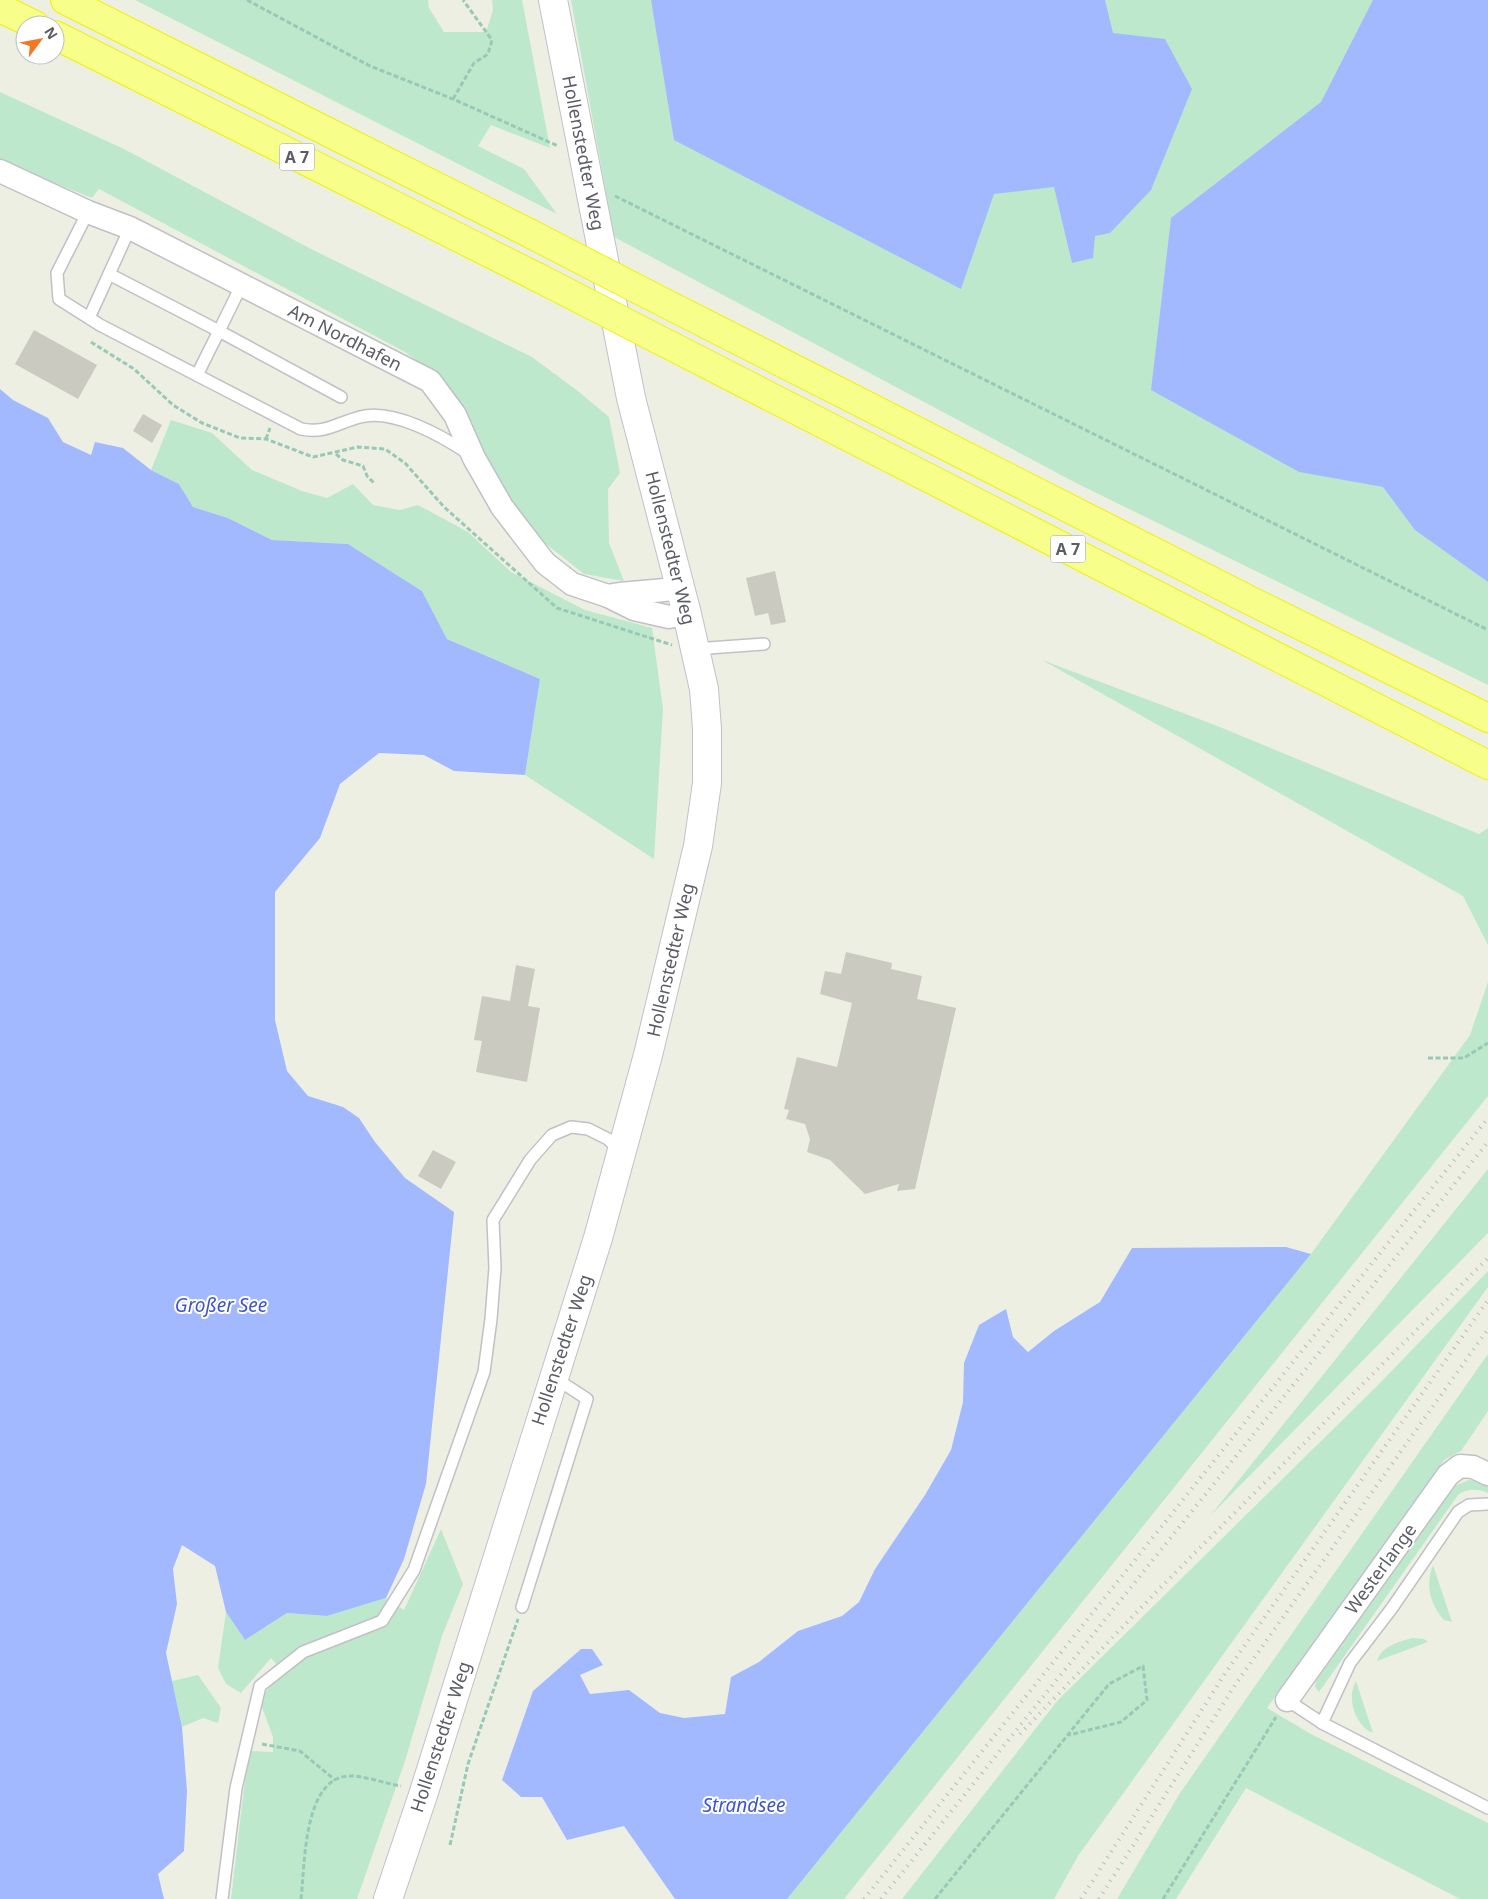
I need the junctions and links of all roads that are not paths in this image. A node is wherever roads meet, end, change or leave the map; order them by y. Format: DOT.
graph roads {
  1 [pos="65,0"];
  2 [pos="553,0"];
  3 [pos="0,8"];
  4 [pos="15,16"];
  5 [pos="65,40"];
  6 [pos="0,171"];
  7 [pos="88,212"];
  8 [pos="130,228"];
  9 [pos="110,274"];
  10 [pos="242,284"];
  11 [pos="89,318"];
  12 [pos="219,331"];
  13 [pos="197,375"];
  14 [pos="341,397"];
  15 [pos="474,458"];
  16 [pos="681,587"];
  17 [pos="608,596"];
  18 [pos="678,615"];
  19 [pos="764,644"];
  20 [pos="685,648"];
  21 [pos="1488,718"];
  22 [pos="1488,765"];
  23 [pos="622,1154"];
  24 [pos="553,1377"];
  25 [pos="1488,1474"];
  26 [pos="1488,1504"];
  27 [pos="522,1607"];
  28 [pos="1288,1700"];
  29 [pos="1322,1723"];
  30 [pos="1488,1808"];
  31 [pos="222,1899"];
  32 [pos="388,1899"];
  1 -- 21 [label="highway, A 7, bridge"];
  2 -- 16 [label="main road, Hollenstedter Weg"];
  3 -- 4 [label="highway"];
  5 -- 22 [label="highway, A 7, bridge"];
  6 -- 7 [label="street, Am Nordhafen"];
  7 -- 8 [label="street, Am Nordhafen"];
  7 -- 11 [label="lane"];
  8 -- 9 [label="lane"];
  8 -- 10 [label="street, Am Nordhafen"];
  9 -- 11 [label="lane"];
  9 -- 12 [label="lane"];
  10 -- 12 [label="lane"];
  10 -- 15 [label="street, Am Nordhafen"];
  11 -- 13 [label="lane"];
  12 -- 13 [label="lane"];
  12 -- 14 [label="lane"];
  13 -- 15 [label="lane"];
  15 -- 17 [label="street, Am Nordhafen"];
  16 -- 17 [label="street, Am Nordhafen"];
  16 -- 18 [label="main road, Hollenstedter Weg"];
  17 -- 18 [label="street, Am Nordhafen"];
  18 -- 20 [label="main road, Hollenstedter Weg"];
  19 -- 20 [label="lane"];
  20 -- 23 [label="main road, Hollenstedter Weg"];
  23 -- 24 [label="main road, Hollenstedter Weg"];
  23 -- 31 [label="lane"];
  24 -- 27 [label="lane"];
  24 -- 32 [label="main road, Hollenstedter Weg"];
  25 -- 28 [label="street, Westerlange"];
  26 -- 29 [label="lane"];
  28 -- 29 [label="lane"];
  29 -- 30 [label="lane"];
}
